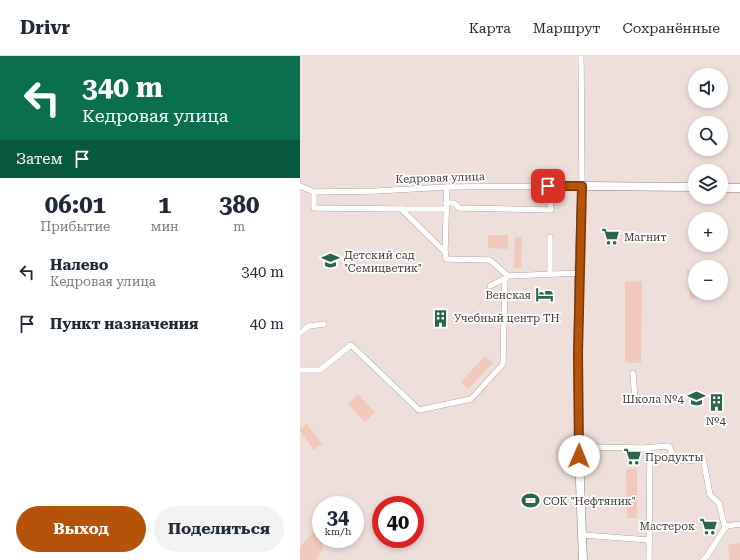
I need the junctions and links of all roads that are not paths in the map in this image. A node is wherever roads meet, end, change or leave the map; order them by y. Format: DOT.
graph roads {
  1 [pos="581,56"];
  2 [pos="300,186"];
  3 [pos="548,186"];
  4 [pos="582,186"];
  5 [pos="447,187"];
  6 [pos="688,187"];
  7 [pos="728,188"];
  8 [pos="740,188"];
  9 [pos="314,192"];
  10 [pos="446,206"];
  11 [pos="401,209"];
  12 [pos="550,237"];
  13 [pos="445,252"];
  14 [pos="579,273"];
  15 [pos="550,274"];
  16 [pos="507,277"];
  17 [pos="490,286"];
  18 [pos="324,324"];
  19 [pos="300,333"];
  20 [pos="300,370"];
  21 [pos="633,373"];
  22 [pos="635,400"];
  23 [pos="579,447"];
  24 [pos="643,448"];
  25 [pos="740,524"];
  26 [pos="725,528"];
  27 [pos="583,535"];
  28 [pos="649,540"];
  29 [pos="583,560"];
  30 [pos="649,560"];
  31 [pos="703,560"];
  1 -- 4 [label="street"];
  2 -- 9 [label="street, Кедровая улица"];
  3 -- 4 [label="street, Кедровая улица"];
  3 -- 5 [label="street, Кедровая улица"];
  3 -- 10 [label="street"];
  4 -- 6 [label="street"];
  4 -- 14 [label="street"];
  5 -- 9 [label="street, Кедровая улица"];
  5 -- 10 [label="street"];
  7 -- 8 [label="street"];
  9 -- 11 [label="street"];
  10 -- 11 [label="street"];
  10 -- 13 [label="street"];
  11 -- 13 [label="street"];
  12 -- 15 [label="street"];
  13 -- 16 [label="street"];
  14 -- 15 [label="street"];
  14 -- 23 [label="street"];
  15 -- 16 [label="street"];
  16 -- 17 [label="street"];
  16 -- 20 [label="street"];
  18 -- 19 [label="street"];
  21 -- 22 [label="street"];
  23 -- 24 [label="street"];
  23 -- 27 [label="street"];
  24 -- 26 [label="street"];
  24 -- 28 [label="street"];
  25 -- 26 [label="street"];
  26 -- 31 [label="street"];
  27 -- 28 [label="street"];
  27 -- 29 [label="street"];
  28 -- 30 [label="street"];
}
